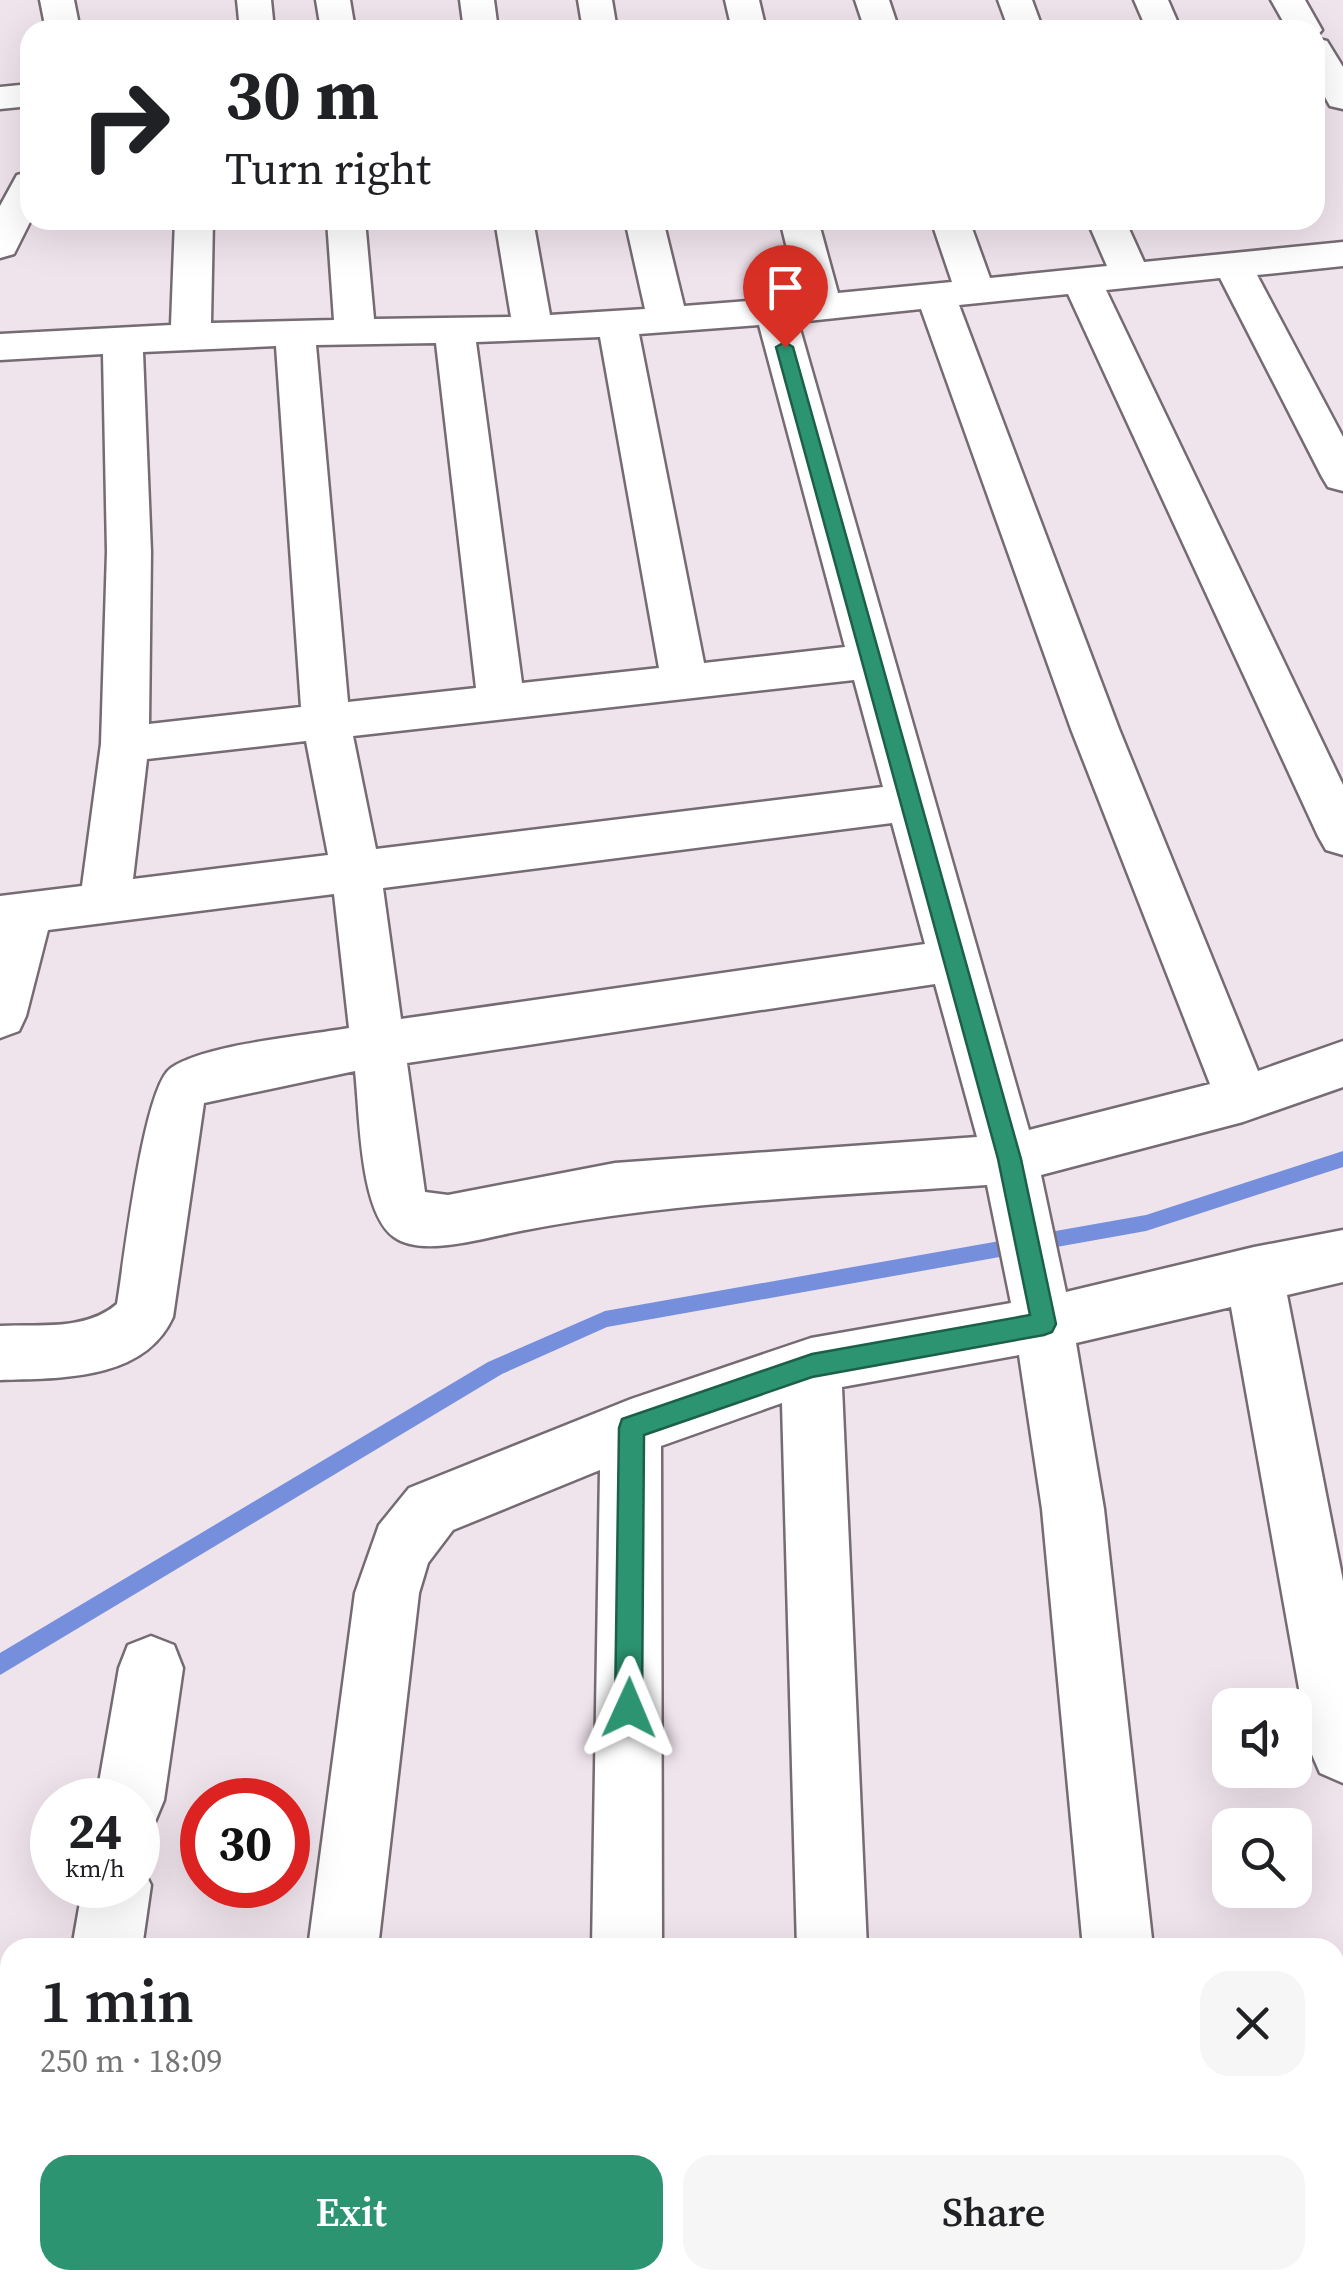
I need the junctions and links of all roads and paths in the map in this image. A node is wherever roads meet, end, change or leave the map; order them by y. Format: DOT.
graph roads {
  1 [pos="1325,66"];
  2 [pos="1343,98"];
  3 [pos="20,204"];
  4 [pos="194,230"];
  5 [pos="347,230"];
  6 [pos="516,230"];
  7 [pos="646,230"];
  8 [pos="802,230"];
  9 [pos="951,230"];
  10 [pos="1110,230"];
  11 [pos="1258,230"];
  12 [pos="0,246"];
  13 [pos="1343,254"];
  14 [pos="1272,260"];
  15 [pos="1231,264"];
  16 [pos="1130,274"];
  17 [pos="1081,279"];
  18 [pos="955,294"];
  19 [pos="822,309"];
  20 [pos="775,312"];
  21 [pos="667,319"];
  22 [pos="617,323"];
  23 [pos="533,328"];
  24 [pos="454,330"];
  25 [pos="355,331"];
  26 [pos="295,332"];
  27 [pos="191,336"];
  28 [pos="123,340"];
  29 [pos="0,346"];
  30 [pos="1343,478"];
  31 [pos="874,661"];
  32 [pos="684,682"];
  33 [pos="502,701"];
  34 [pos="326,720"];
  35 [pos="125,744"];
  36 [pos="913,802"];
  37 [pos="1343,836"];
  38 [pos="356,873"];
  39 [pos="105,904"];
  40 [pos="13,915"];
  41 [pos="956,960"];
  42 [pos="0,1016"];
  43 [pos="376,1045"];
  44 [pos="1343,1064"];
  45 [pos="1243,1099"];
  46 [pos="1014,1181"];
  47 [pos="1343,1256"];
  48 [pos="1254,1274"];
  49 [pos="1044,1324"];
  50 [pos="0,1353"];
  51 [pos="812,1365"];
  52 [pos="631,1428"];
  53 [pos="151,1668"];
  54 [pos="1343,1750"];
  55 [pos="134,1778"];
  56 [pos="113,1908"];
  57 [pos="109,1938"];
  58 [pos="344,1938"];
  59 [pos="627,1938"];
  60 [pos="832,1938"];
  61 [pos="1117,1938"];
  1 -- 2 [label="street"];
  3 -- 12 [label="street"];
  4 -- 27 [label="street"];
  5 -- 25 [label="street"];
  6 -- 23 [label="street"];
  7 -- 21 [label="street"];
  8 -- 19 [label="street"];
  9 -- 18 [label="street"];
  10 -- 16 [label="street"];
  11 -- 14 [label="street"];
  13 -- 14 [label="street"];
  14 -- 15 [label="street"];
  15 -- 16 [label="street"];
  15 -- 30 [label="street"];
  16 -- 17 [label="street"];
  17 -- 18 [label="street"];
  17 -- 37 [label="street"];
  18 -- 19 [label="street"];
  18 -- 45 [label="street"];
  19 -- 20 [label="street"];
  20 -- 21 [label="street"];
  20 -- 31 [label="street"];
  21 -- 22 [label="street"];
  22 -- 23 [label="street"];
  22 -- 32 [label="street"];
  23 -- 24 [label="street"];
  24 -- 25 [label="street"];
  24 -- 33 [label="street"];
  25 -- 26 [label="street"];
  26 -- 27 [label="street"];
  26 -- 34 [label="street"];
  27 -- 28 [label="street"];
  28 -- 29 [label="street"];
  28 -- 35 [label="street"];
  31 -- 32 [label="street"];
  31 -- 36 [label="street"];
  32 -- 33 [label="street"];
  33 -- 34 [label="street"];
  34 -- 35 [label="street"];
  34 -- 38 [label="street"];
  35 -- 39 [label="street"];
  36 -- 38 [label="street"];
  36 -- 41 [label="street"];
  38 -- 39 [label="street"];
  38 -- 43 [label="street"];
  39 -- 40 [label="street"];
  40 -- 42 [label="street"];
  41 -- 43 [label="street"];
  41 -- 46 [label="street"];
  43 -- 46 [label="street"];
  43 -- 50 [label="street"];
  44 -- 45 [label="street"];
  45 -- 46 [label="street"];
  46 -- 49 [label="street"];
  47 -- 48 [label="street"];
  48 -- 49 [label="street"];
  48 -- 54 [label="street"];
  49 -- 51 [label="street"];
  49 -- 61 [label="street"];
  51 -- 52 [label="street"];
  51 -- 60 [label="street"];
  52 -- 58 [label="street"];
  52 -- 59 [label="street"];
  53 -- 55 [label="street"];
  56 -- 57 [label="street"];
}
